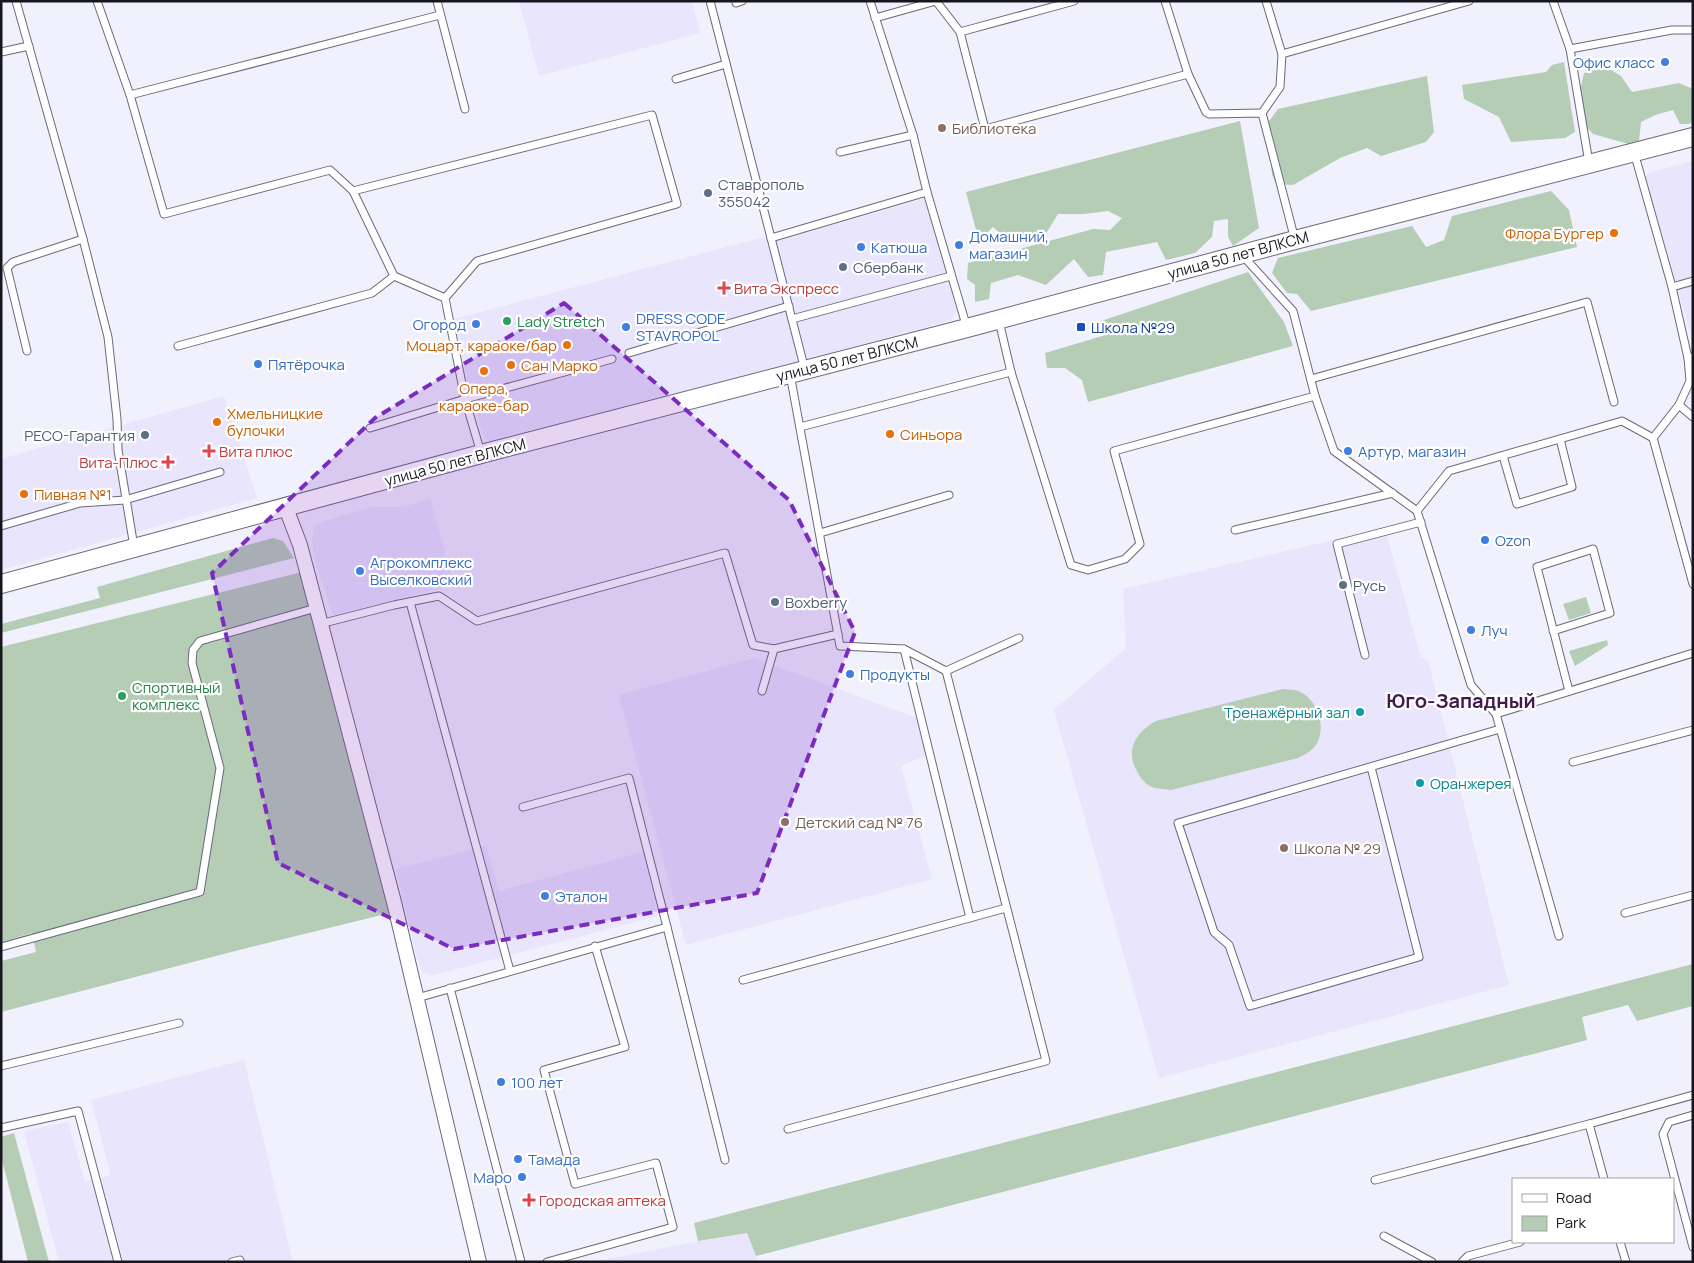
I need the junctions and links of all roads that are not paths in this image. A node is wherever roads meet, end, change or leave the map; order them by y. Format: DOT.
graph roads {
  1 [pos="97,1"];
  2 [pos="436,1"];
  3 [pos="710,1"];
  4 [pos="870,1"];
  5 [pos="1074,1"];
  6 [pos="1165,1"];
  7 [pos="1266,1"];
  8 [pos="1469,1"];
  9 [pos="1553,1"];
  10 [pos="18,2"];
  11 [pos="440,15"];
  12 [pos="875,18"];
  13 [pos="1693,30"];
  14 [pos="960,32"];
  15 [pos="28,46"];
  16 [pos="1570,49"];
  17 [pos="1,52"];
  18 [pos="1282,54"];
  19 [pos="726,64"];
  20 [pos="1188,74"];
  21 [pos="676,79"];
  22 [pos="130,95"];
  23 [pos="465,109"];
  24 [pos="1262,113"];
  25 [pos="913,135"];
  26 [pos="1693,136"];
  27 [pos="840,152"];
  28 [pos="1634,152"];
  29 [pos="1589,163"];
  30 [pos="354,191"];
  31 [pos="927,192"];
  32 [pos="770,238"];
  33 [pos="83,239"];
  34 [pos="1295,240"];
  35 [pos="1242,255"];
  36 [pos="394,276"];
  37 [pos="951,276"];
  38 [pos="1693,281"];
  39 [pos="1672,287"];
  40 [pos="444,298"];
  41 [pos="790,306"];
  42 [pos="792,319"];
  43 [pos="999,319"];
  44 [pos="967,328"];
  45 [pos="178,346"];
  46 [pos="27,351"];
  47 [pos="629,353"];
  48 [pos="1691,358"];
  49 [pos="612,359"];
  50 [pos="797,372"];
  51 [pos="1011,372"];
  52 [pos="1310,379"];
  53 [pos="1315,396"];
  54 [pos="465,399"];
  55 [pos="1614,402"];
  56 [pos="1679,405"];
  57 [pos="1693,418"];
  58 [pos="370,428"];
  59 [pos="800,428"];
  60 [pos="1653,438"];
  61 [pos="1560,439"];
  62 [pos="482,454"];
  63 [pos="1503,456"];
  64 [pos="220,472"];
  65 [pos="1393,493"];
  66 [pos="948,495"];
  67 [pos="125,500"];
  68 [pos="286,508"];
  69 [pos="1417,511"];
  70 [pos="1421,522"];
  71 [pos="1,526"];
  72 [pos="1235,530"];
  73 [pos="820,533"];
  74 [pos="134,548"];
  75 [pos="2,580"];
  76 [pos="1693,584"];
  77 [pos="410,602"];
  78 [pos="316,608"];
  79 [pos="320,624"];
  80 [pos="1553,631"];
  81 [pos="838,634"];
  82 [pos="1019,638"];
  83 [pos="904,649"];
  84 [pos="774,650"];
  85 [pos="1693,653"];
  86 [pos="1365,655"];
  87 [pos="946,671"];
  88 [pos="1569,691"];
  89 [pos="762,692"];
  90 [pos="1496,714"];
  91 [pos="1500,729"];
  92 [pos="1693,730"];
  93 [pos="1573,762"];
  94 [pos="1371,767"];
  95 [pos="523,807"];
  96 [pos="1693,895"];
  97 [pos="1006,908"];
  98 [pos="1625,913"];
  99 [pos="970,918"];
  100 [pos="668,926"];
  101 [pos="1559,936"];
  102 [pos="595,946"];
  103 [pos="1,947"];
  104 [pos="510,971"];
  105 [pos="743,980"];
  106 [pos="450,988"];
  107 [pos="417,998"];
  108 [pos="179,1023"];
  109 [pos="1,1066"];
  110 [pos="1693,1095"];
  111 [pos="1693,1116"];
  112 [pos="1589,1124"];
  113 [pos="1,1128"];
  114 [pos="788,1129"];
  115 [pos="725,1160"];
  116 [pos="1604,1178"];
  117 [pos="1672,1178"];
  118 [pos="1375,1180"];
  119 [pos="1676,1199"];
  120 [pos="1384,1236"];
  121 [pos="1516,1243"];
  122 [pos="1620,1243"];
  123 [pos="1693,1247"];
  124 [pos="240,1260"];
  125 [pos="118,1262"];
  126 [pos="232,1262"];
  127 [pos="479,1262"];
  128 [pos="521,1262"];
  129 [pos="547,1262"];
  130 [pos="1432,1262"];
  131 [pos="1462,1262"];
  132 [pos="1626,1262"];
  1 -- 22 [label="lane"];
  2 -- 11 [label="lane"];
  3 -- 19 [label="lane"];
  4 -- 12 [label="lane"];
  5 -- 14 [label="lane"];
  6 -- 20 [label="lane"];
  7 -- 18 [label="lane"];
  8 -- 18 [label="lane"];
  9 -- 16 [label="lane"];
  10 -- 15 [label="lane"];
  11 -- 22 [label="lane"];
  11 -- 23 [label="lane"];
  12 -- 14 [label="lane"];
  12 -- 25 [label="lane"];
  13 -- 16 [label="lane"];
  14 -- 20 [label="lane"];
  15 -- 17 [label="lane"];
  15 -- 33 [label="lane"];
  16 -- 29 [label="lane"];
  18 -- 24 [label="lane"];
  19 -- 21 [label="lane"];
  19 -- 32 [label="lane"];
  20 -- 24 [label="lane"];
  22 -- 30 [label="lane"];
  24 -- 34 [label="lane"];
  25 -- 27 [label="lane"];
  25 -- 31 [label="lane"];
  26 -- 28 [label="street, улица 50 лет ВЛКСМ"];
  28 -- 29 [label="street, улица 50 лет ВЛКСМ"];
  28 -- 39 [label="lane"];
  29 -- 34 [label="street, улица 50 лет ВЛКСМ"];
  30 -- 36 [label="lane"];
  30 -- 40 [label="lane"];
  31 -- 32 [label="lane"];
  31 -- 37 [label="lane"];
  32 -- 41 [label="lane"];
  33 -- 46 [label="lane"];
  33 -- 67 [label="lane"];
  34 -- 35 [label="street, улица 50 лет ВЛКСМ"];
  35 -- 43 [label="street, улица 50 лет ВЛКСМ"];
  35 -- 52 [label="lane"];
  36 -- 40 [label="lane"];
  36 -- 45 [label="lane"];
  37 -- 42 [label="lane"];
  37 -- 44 [label="lane"];
  38 -- 39 [label="lane"];
  39 -- 48 [label="lane"];
  40 -- 54 [label="lane"];
  41 -- 42 [label="lane"];
  41 -- 47 [label="lane"];
  42 -- 50 [label="lane"];
  43 -- 44 [label="street, улица 50 лет ВЛКСМ"];
  43 -- 51 [label="lane"];
  44 -- 50 [label="street, улица 50 лет ВЛКСМ"];
  48 -- 56 [label="lane"];
  49 -- 54 [label="lane"];
  50 -- 59 [label="lane"];
  50 -- 62 [label="street, улица 50 лет ВЛКСМ"];
  51 -- 53 [label="lane"];
  51 -- 59 [label="lane"];
  52 -- 53 [label="lane"];
  52 -- 55 [label="lane"];
  53 -- 65 [label="lane"];
  54 -- 58 [label="lane"];
  54 -- 62 [label="lane"];
  56 -- 57 [label="lane"];
  56 -- 60 [label="lane"];
  59 -- 73 [label="lane"];
  60 -- 61 [label="lane"];
  60 -- 76 [label="lane"];
  61 -- 63 [label="lane"];
  61 -- 63 [label="lane"];
  62 -- 68 [label="street, улица 50 лет ВЛКСМ"];
  63 -- 69 [label="lane"];
  64 -- 67 [label="lane"];
  65 -- 69 [label="lane"];
  65 -- 72 [label="lane"];
  66 -- 73 [label="lane"];
  67 -- 71 [label="lane"];
  67 -- 74 [label="lane"];
  68 -- 74 [label="street, улица 50 лет ВЛКСМ"];
  68 -- 78 [label="street"];
  69 -- 70 [label="lane"];
  70 -- 86 [label="lane"];
  70 -- 90 [label="lane"];
  73 -- 81 [label="lane"];
  74 -- 75 [label="street, улица 50 лет ВЛКСМ"];
  77 -- 79 [label="lane"];
  77 -- 84 [label="lane"];
  77 -- 104 [label="lane"];
  78 -- 79 [label="street"];
  78 -- 103 [label="lane"];
  79 -- 107 [label="street"];
  80 -- 80 [label="lane"];
  80 -- 88 [label="lane"];
  81 -- 83 [label="lane"];
  81 -- 84 [label="lane"];
  82 -- 87 [label="lane"];
  83 -- 87 [label="lane"];
  83 -- 99 [label="lane"];
  84 -- 89 [label="lane"];
  85 -- 88 [label="lane"];
  87 -- 97 [label="lane"];
  88 -- 90 [label="lane"];
  90 -- 91 [label="lane"];
  91 -- 94 [label="lane"];
  91 -- 101 [label="lane"];
  92 -- 93 [label="lane"];
  94 -- 94 [label="lane"];
  95 -- 100 [label="lane"];
  96 -- 98 [label="lane"];
  97 -- 99 [label="lane"];
  97 -- 114 [label="lane"];
  99 -- 105 [label="lane"];
  100 -- 102 [label="lane"];
  100 -- 115 [label="lane"];
  102 -- 104 [label="lane"];
  102 -- 129 [label="lane"];
  104 -- 106 [label="lane"];
  106 -- 107 [label="lane"];
  106 -- 128 [label="lane"];
  107 -- 127 [label="street"];
  108 -- 109 [label="lane"];
  110 -- 112 [label="lane"];
  111 -- 117 [label="lane"];
  112 -- 116 [label="lane"];
  112 -- 118 [label="lane"];
  113 -- 125 [label="lane"];
  119 -- 123 [label="lane"];
  120 -- 130 [label="lane"];
  121 -- 131 [label="lane"];
  122 -- 132 [label="lane"];
  124 -- 126 [label="lane"];
}
